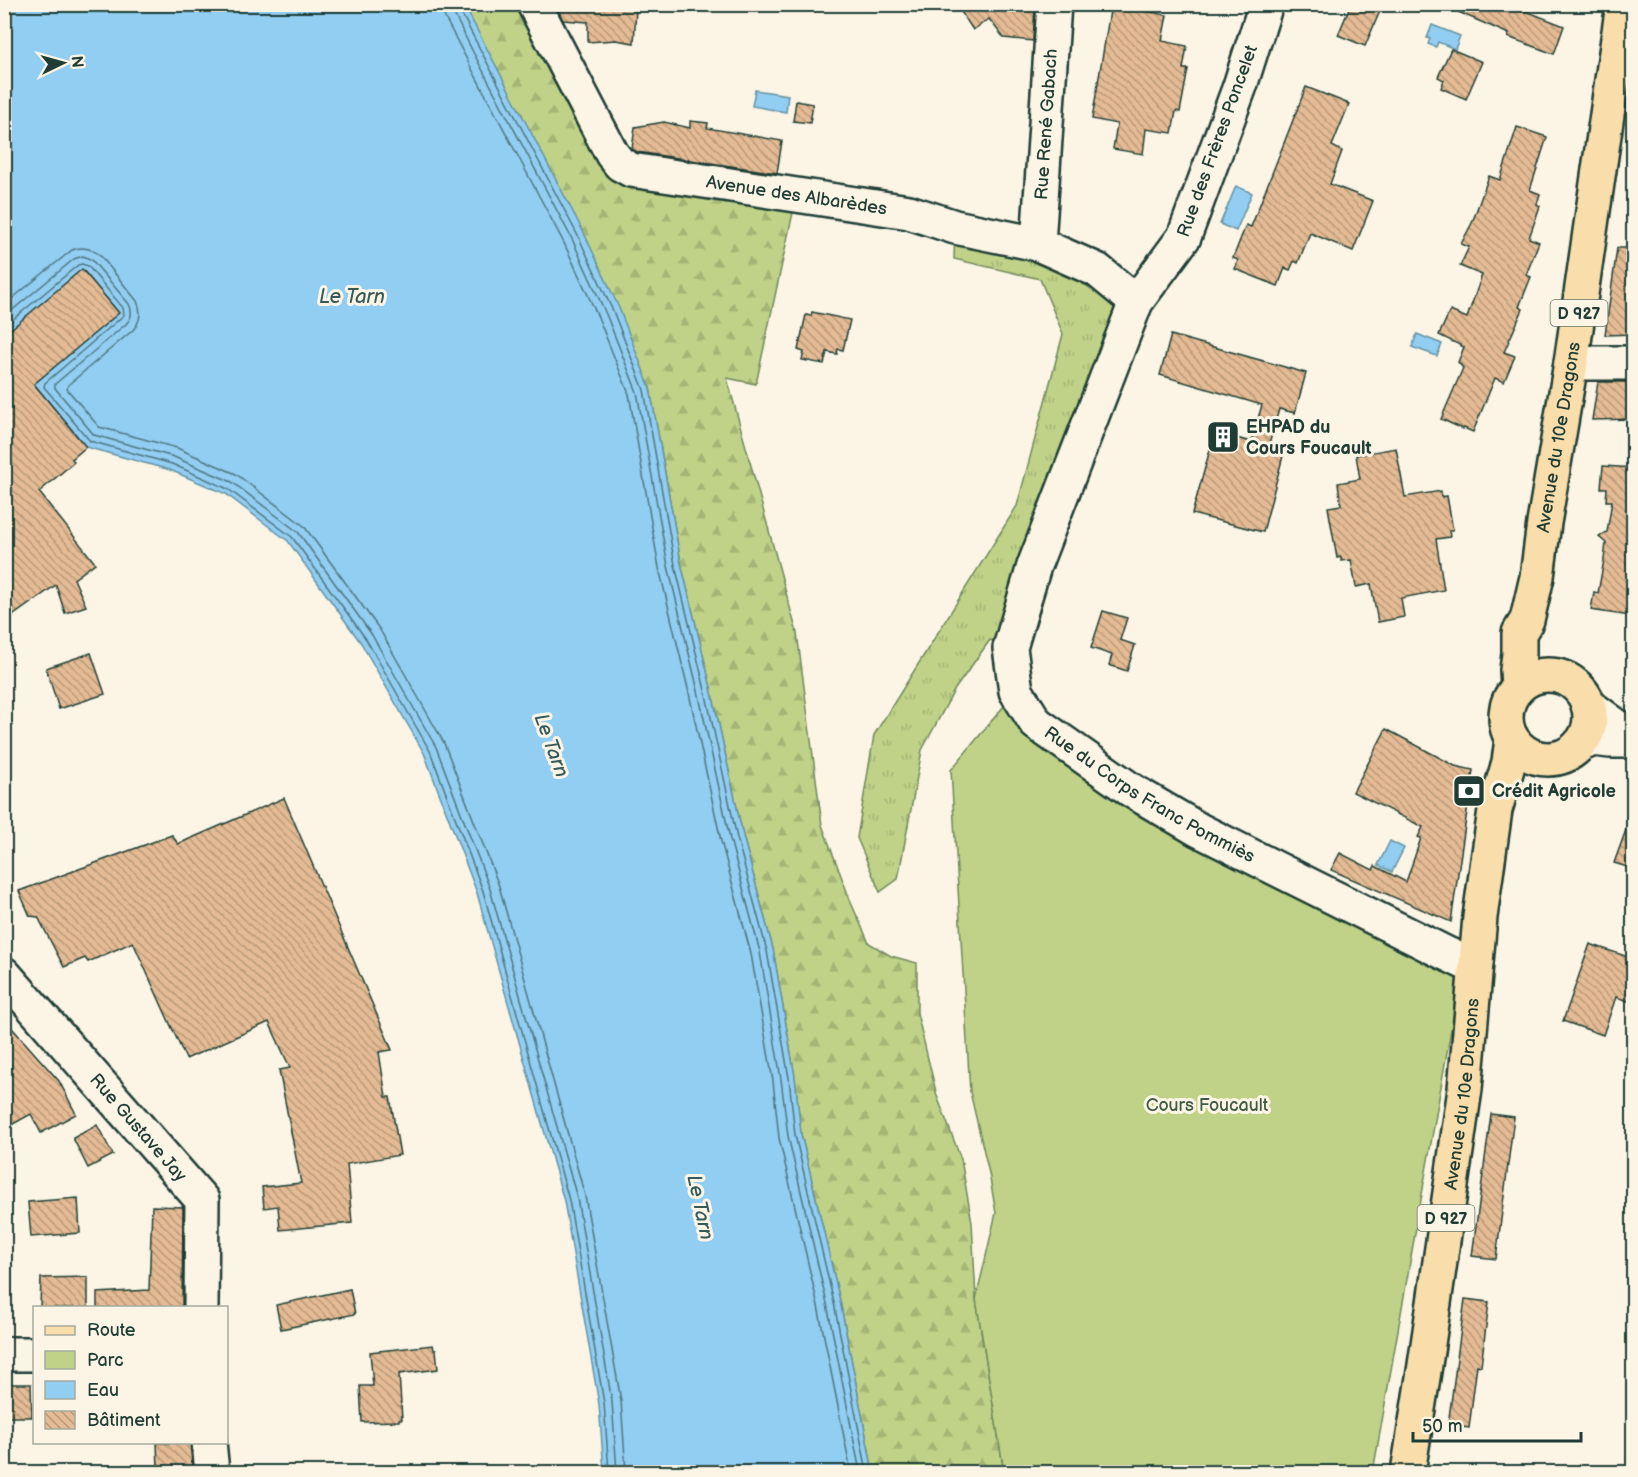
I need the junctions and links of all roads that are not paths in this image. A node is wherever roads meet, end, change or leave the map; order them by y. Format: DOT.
graph roads {
  1 [pos="534,4"];
  2 [pos="1054,4"];
  3 [pos="1266,4"];
  4 [pos="1623,4"];
  5 [pos="1038,244"];
  6 [pos="1136,302"];
  7 [pos="1571,363"];
  8 [pos="1634,363"];
  9 [pos="1527,620"];
  10 [pos="1556,676"];
  11 [pos="1518,687"];
  12 [pos="1588,705"];
  13 [pos="1634,735"];
  14 [pos="1512,739"];
  15 [pos="1634,741"];
  16 [pos="1579,745"];
  17 [pos="1549,759"];
  18 [pos="1476,962"];
  19 [pos="4,974"];
  20 [pos="201,1306"];
  21 [pos="4,1354"];
  22 [pos="33,1354"];
  23 [pos="209,1444"];
  24 [pos="212,1473"];
  25 [pos="1408,1473"];
  1 -- 5 [label="street, Avenue des Albarèdes"];
  2 -- 5 [label="street, Rue René Gabach"];
  3 -- 6 [label="street, Rue des Frères Poncelet"];
  4 -- 7 [label="main road, Avenue du 10e Dragons / D 927"];
  5 -- 6 [label="street, Avenue des Albarèdes"];
  6 -- 18 [label="street, Rue du Corps Franc Pommiès"];
  7 -- 8 [label="street"];
  7 -- 9 [label="main road, Avenue du 10e Dragons / D 927"];
  9 -- 10 [label="main road"];
  9 -- 11 [label="main road, Avenue du 10e Dragons / D 927"];
  10 -- 11 [label="main road"];
  10 -- 12 [label="main road"];
  11 -- 14 [label="main road"];
  12 -- 13 [label="street"];
  12 -- 16 [label="main road"];
  14 -- 17 [label="main road"];
  14 -- 18 [label="main road, Avenue du 10e Dragons / D 927"];
  15 -- 16 [label="street"];
  16 -- 17 [label="main road"];
  17 -- 18 [label="main road, Avenue du 10e Dragons / D 927"];
  18 -- 25 [label="main road, Avenue du 10e Dragons / D 927"];
  19 -- 20 [label="street, Rue Gustave Jay"];
  21 -- 22 [label="street"];
  23 -- 24 [label="street"];
}
